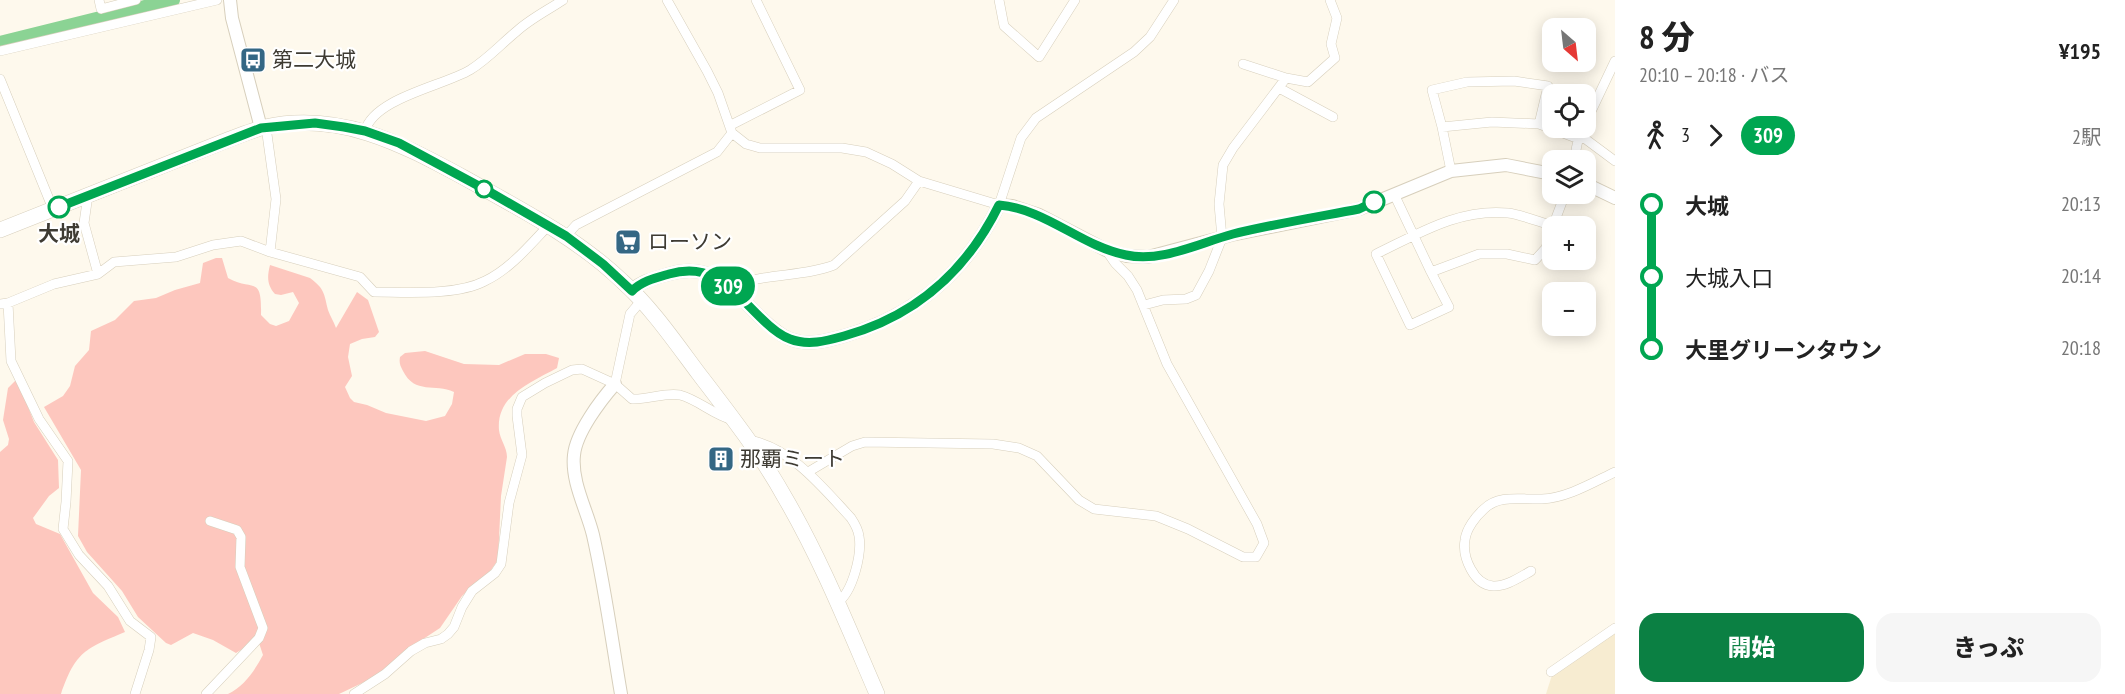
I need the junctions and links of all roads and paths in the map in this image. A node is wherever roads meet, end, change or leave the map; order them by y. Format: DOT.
graph roads {
  1 [pos="99,0"];
  2 [pos="136,0"];
  3 [pos="217,0"];
  4 [pos="230,0"];
  5 [pos="563,0"];
  6 [pos="667,0"];
  7 [pos="756,0"];
  8 [pos="999,0"];
  9 [pos="1075,0"];
  10 [pos="1174,0"];
  11 [pos="1330,0"];
  12 [pos="0,51"];
  13 [pos="1615,61"];
  14 [pos="1243,64"];
  15 [pos="1286,78"];
  16 [pos="0,79"];
  17 [pos="1279,88"];
  18 [pos="1596,101"];
  19 [pos="1333,117"];
  20 [pos="1539,124"];
  21 [pos="1542,125"];
  22 [pos="264,127"];
  23 [pos="1442,127"];
  24 [pos="731,129"];
  25 [pos="365,131"];
  26 [pos="1585,138"];
  27 [pos="1615,161"];
  28 [pos="1451,171"];
  29 [pos="1542,172"];
  30 [pos="919,181"];
  31 [pos="1596,189"];
  32 [pos="1394,194"];
  33 [pos="88,195"];
  34 [pos="1615,198"];
  35 [pos="999,205"];
  36 [pos="53,210"];
  37 [pos="1542,223"];
  38 [pos="548,226"];
  39 [pos="0,230"];
  40 [pos="566,236"];
  41 [pos="1414,236"];
  42 [pos="1222,238"];
  43 [pos="1107,250"];
  44 [pos="270,252"];
  45 [pos="1542,252"];
  46 [pos="1431,272"];
  47 [pos="98,274"];
  48 [pos="730,288"];
  49 [pos="637,296"];
  50 [pos="4,303"];
  51 [pos="1144,305"];
  52 [pos="0,360"];
  53 [pos="11,361"];
  54 [pos="615,384"];
  55 [pos="733,420"];
  56 [pos="748,440"];
  57 [pos="1615,471"];
  58 [pos="808,472"];
  59 [pos="210,521"];
  60 [pos="1531,571"];
  61 [pos="837,603"];
  62 [pos="1615,628"];
  63 [pos="1551,672"];
  64 [pos="135,694"];
  65 [pos="206,694"];
  66 [pos="354,694"];
  67 [pos="621,694"];
  68 [pos="877,694"];
  1 -- 2 [label="street"];
  3 -- 12 [label="street"];
  4 -- 22 [label="street"];
  5 -- 25 [label="street"];
  6 -- 24 [label="street"];
  7 -- 24 [label="street"];
  8 -- 9 [label="street"];
  10 -- 35 [label="street"];
  11 -- 15 [label="street"];
  13 -- 18 [label="street"];
  14 -- 15 [label="street"];
  15 -- 17 [label="street"];
  16 -- 36 [label="street"];
  17 -- 19 [label="street"];
  17 -- 42 [label="street"];
  20 -- 21 [label="street"];
  20 -- 23 [label="street"];
  20 -- 23 [label="street"];
  22 -- 25 [label="main road"];
  22 -- 33 [label="main road"];
  22 -- 44 [label="street"];
  23 -- 28 [label="street"];
  24 -- 30 [label="street"];
  24 -- 40 [label="street"];
  25 -- 38 [label="main road"];
  26 -- 27 [label="street"];
  28 -- 29 [label="street"];
  28 -- 32 [label="street"];
  30 -- 35 [label="street"];
  30 -- 48 [label="street"];
  31 -- 34 [label="street"];
  32 -- 41 [label="street"];
  32 -- 42 [label="street"];
  33 -- 36 [label="main road"];
  33 -- 47 [label="street"];
  35 -- 43 [label="street"];
  35 -- 48 [label="street"];
  36 -- 39 [label="main road"];
  37 -- 41 [label="street"];
  38 -- 40 [label="main road"];
  38 -- 44 [label="street"];
  40 -- 49 [label="main road"];
  41 -- 46 [label="street"];
  41 -- 46 [label="street"];
  42 -- 43 [label="street"];
  42 -- 51 [label="street"];
  43 -- 51 [label="street"];
  44 -- 47 [label="street"];
  45 -- 46 [label="street"];
  47 -- 50 [label="street"];
  48 -- 49 [label="street"];
  49 -- 54 [label="street"];
  49 -- 55 [label="main road"];
  50 -- 53 [label="street"];
  51 -- 58 [label="street"];
  52 -- 53 [label="street"];
  53 -- 64 [label="street"];
  54 -- 55 [label="street"];
  54 -- 66 [label="street"];
  54 -- 67 [label="street"];
  55 -- 56 [label="main road"];
  56 -- 58 [label="street"];
  56 -- 61 [label="main road"];
  57 -- 60 [label="street"];
  58 -- 61 [label="street"];
  59 -- 65 [label="street"];
  61 -- 68 [label="main road"];
  62 -- 63 [label="street"];
}
